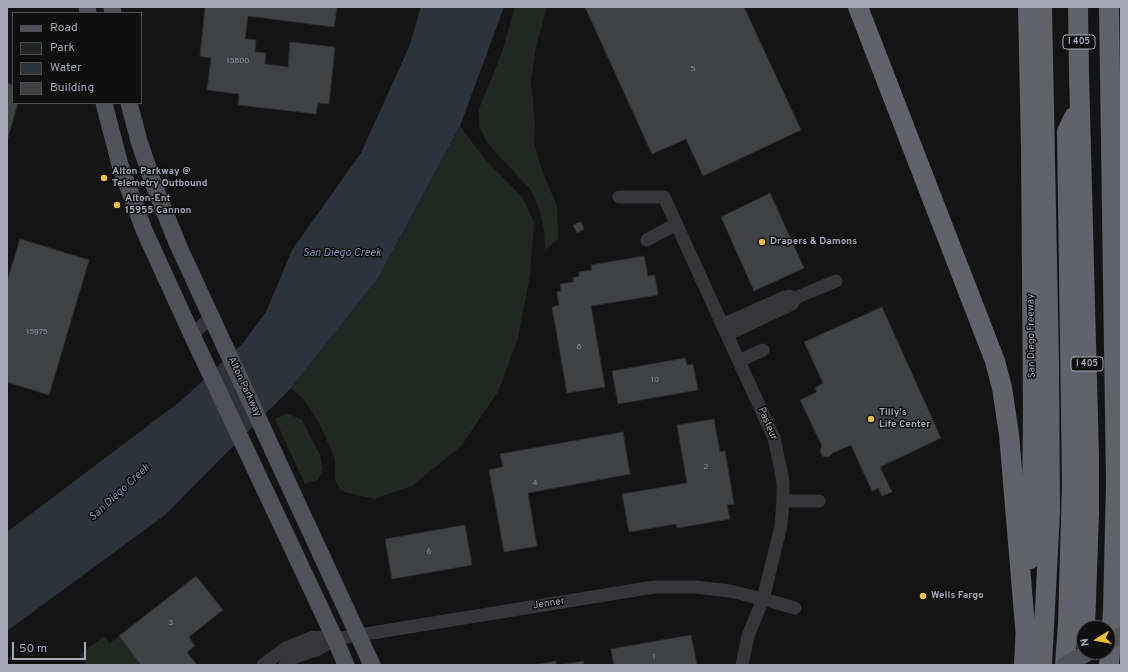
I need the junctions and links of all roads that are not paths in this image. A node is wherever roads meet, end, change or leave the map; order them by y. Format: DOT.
graph roads {
  1 [pos="843,7"];
  2 [pos="858,7"];
  3 [pos="1028,7"];
  4 [pos="1042,7"];
  5 [pos="1078,7"];
  6 [pos="1109,7"];
  7 [pos="1080,100"];
  8 [pos="104,104"];
  9 [pos="129,104"];
  10 [pos="619,197"];
  11 [pos="676,224"];
  12 [pos="647,240"];
  13 [pos="836,281"];
  14 [pos="211,317"];
  15 [pos="725,330"];
  16 [pos="192,335"];
  17 [pos="763,350"];
  18 [pos="739,361"];
  19 [pos="995,361"];
  20 [pos="1121,429"];
  21 [pos="1116,483"];
  22 [pos="783,501"];
  23 [pos="819,501"];
  24 [pos="763,598"];
  25 [pos="796,608"];
  26 [pos="1085,620"];
  27 [pos="358,635"];
  28 [pos="1026,638"];
  29 [pos="335,639"];
  30 [pos="1076,659"];
  31 [pos="263,665"];
  32 [pos="285,665"];
  33 [pos="346,665"];
  34 [pos="372,665"];
  35 [pos="742,665"];
  36 [pos="1024,665"];
  37 [pos="1042,665"];
  38 [pos="1065,665"];
  39 [pos="1109,665"];
  1 -- 19 [label="highway"];
  2 -- 19 [label="highway"];
  3 -- 28 [label="highway, San Diego Freeway"];
  4 -- 37 [label="highway"];
  5 -- 7 [label="highway, I 405"];
  6 -- 21 [label="highway"];
  7 -- 26 [label="highway, I 405"];
  7 -- 38 [label="highway"];
  8 -- 16 [label="main road"];
  9 -- 14 [label="main road, Alton Parkway"];
  10 -- 11 [label="street, Pasteur"];
  11 -- 12 [label="street"];
  11 -- 15 [label="street, Pasteur"];
  13 -- 15 [label="street"];
  14 -- 16 [label="street"];
  14 -- 27 [label="main road, Alton Parkway"];
  15 -- 18 [label="street, Pasteur"];
  16 -- 29 [label="main road"];
  17 -- 18 [label="street"];
  18 -- 22 [label="street, Pasteur"];
  19 -- 28 [label="highway"];
  20 -- 21 [label="highway"];
  21 -- 39 [label="highway"];
  22 -- 23 [label="street"];
  22 -- 24 [label="street, Pasteur"];
  24 -- 25 [label="street, Jenner"];
  24 -- 27 [label="street, Jenner"];
  24 -- 35 [label="street, Pasteur"];
  27 -- 29 [label="street, Jenner"];
  27 -- 34 [label="main road, Alton Parkway"];
  28 -- 36 [label="highway, San Diego Freeway"];
  29 -- 31 [label="street"];
  29 -- 32 [label="street"];
  29 -- 33 [label="main road"];
  30 -- 38 [label="main road, bridge"];
}
